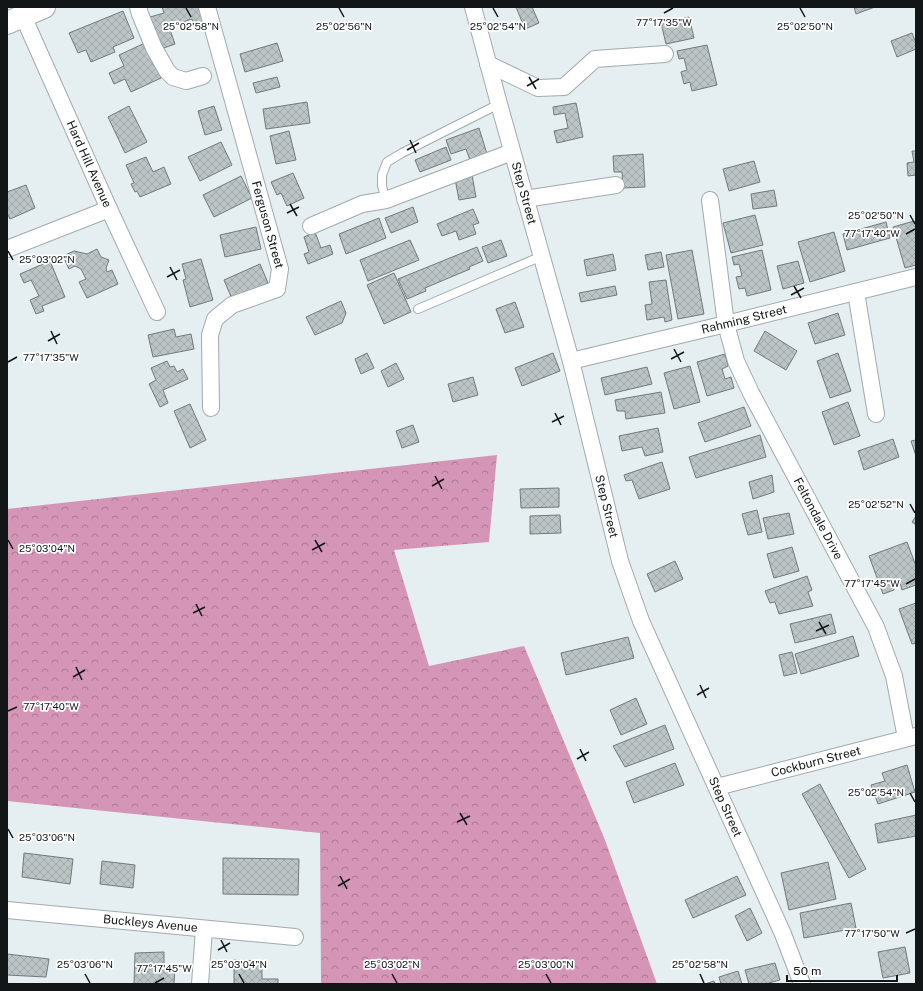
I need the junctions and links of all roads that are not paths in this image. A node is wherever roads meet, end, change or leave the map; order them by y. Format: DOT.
graph roads {
  1 [pos="44,7"];
  2 [pos="138,7"];
  3 [pos="207,7"];
  4 [pos="472,7"];
  5 [pos="15,20"];
  6 [pos="665,54"];
  7 [pos="488,64"];
  8 [pos="203,76"];
  9 [pos="498,104"];
  10 [pos="512,152"];
  11 [pos="616,185"];
  12 [pos="525,199"];
  13 [pos="386,200"];
  14 [pos="710,200"];
  15 [pos="109,209"];
  16 [pos="311,226"];
  17 [pos="7,249"];
  18 [pos="542,256"];
  19 [pos="916,277"];
  20 [pos="856,292"];
  21 [pos="418,309"];
  22 [pos="157,312"];
  23 [pos="726,324"];
  24 [pos="571,360"];
  25 [pos="211,408"];
  26 [pos="876,414"];
  27 [pos="911,737"];
  28 [pos="717,787"];
  29 [pos="7,910"];
  30 [pos="204,929"];
  31 [pos="295,937"];
  32 [pos="200,984"];
  33 [pos="802,984"];
  1 -- 5 [label="main road"];
  2 -- 8 [label="street"];
  3 -- 25 [label="street, Ferguson Street"];
  4 -- 7 [label="street, Step Street"];
  5 -- 15 [label="street, Hard Hill Avenue"];
  6 -- 7 [label="street"];
  7 -- 9 [label="street, Step Street"];
  9 -- 10 [label="street, Step Street"];
  9 -- 13 [label="lane"];
  10 -- 12 [label="street, Step Street"];
  10 -- 13 [label="street"];
  11 -- 12 [label="street"];
  12 -- 18 [label="street, Step Street"];
  13 -- 16 [label="street"];
  14 -- 23 [label="street, Feltondale Drive"];
  15 -- 17 [label="street"];
  15 -- 22 [label="street, Hard Hill Avenue"];
  18 -- 21 [label="lane"];
  18 -- 24 [label="street, Step Street"];
  19 -- 20 [label="street, Rahming Street"];
  20 -- 23 [label="street, Rahming Street"];
  20 -- 26 [label="street"];
  23 -- 24 [label="street, Rahming Street"];
  23 -- 27 [label="street, Feltondale Drive"];
  24 -- 28 [label="street, Step Street"];
  27 -- 28 [label="street, Cockburn Street"];
  28 -- 33 [label="street, Step Street"];
  29 -- 30 [label="street, Buckleys Avenue"];
  30 -- 31 [label="street, Buckleys Avenue"];
  30 -- 32 [label="street"];
}
